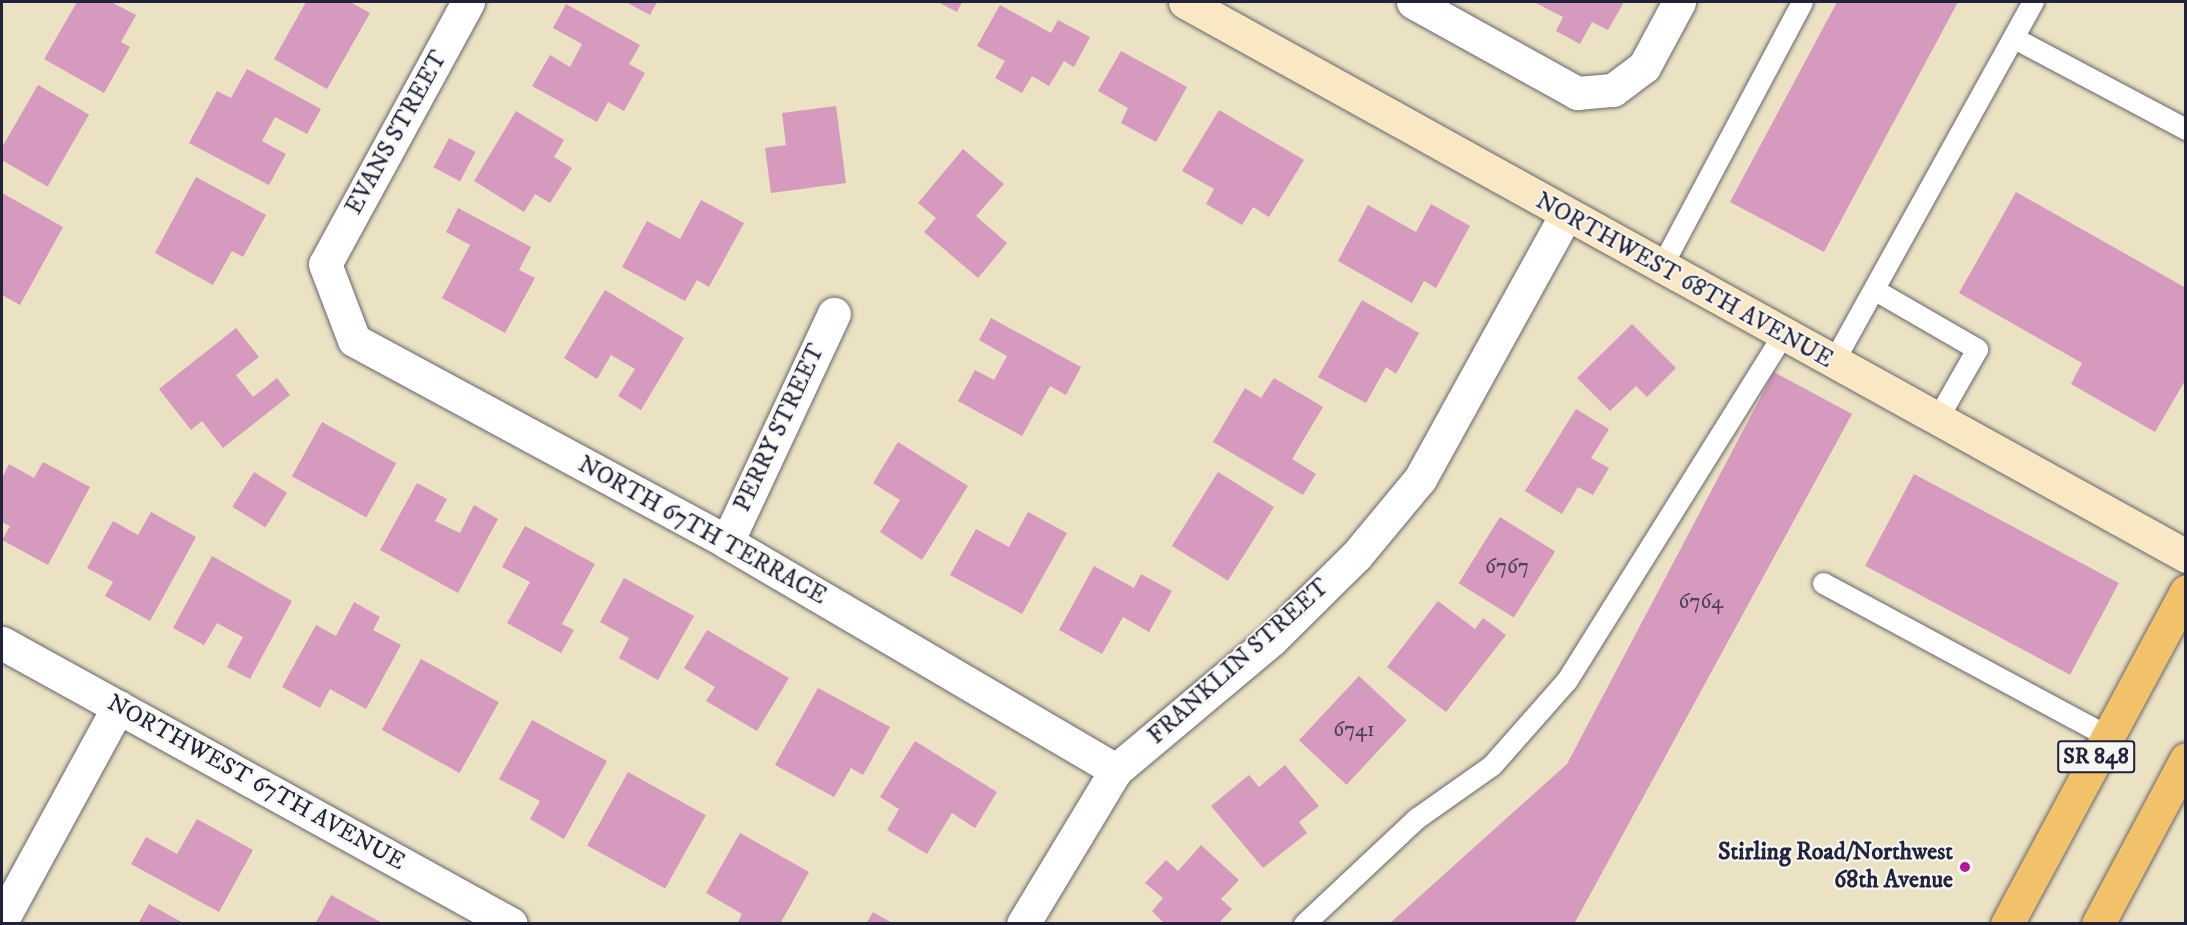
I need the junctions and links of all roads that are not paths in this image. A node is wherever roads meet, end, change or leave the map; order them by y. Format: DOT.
graph roads {
  1 [pos="468,2"];
  2 [pos="1185,2"];
  3 [pos="1413,2"];
  4 [pos="1679,2"];
  5 [pos="1802,2"];
  6 [pos="2033,2"];
  7 [pos="2014,38"];
  8 [pos="2186,129"];
  9 [pos="1565,216"];
  10 [pos="325,264"];
  11 [pos="1660,269"];
  12 [pos="1875,290"];
  13 [pos="834,314"];
  14 [pos="1781,337"];
  15 [pos="1832,364"];
  16 [pos="1936,421"];
  17 [pos="727,542"];
  18 [pos="2186,556"];
  19 [pos="1823,583"];
  20 [pos="2186,591"];
  21 [pos="2,643"];
  22 [pos="118,707"];
  23 [pos="2107,736"];
  24 [pos="2186,759"];
  25 [pos="1116,770"];
  26 [pos="2,920"];
  27 [pos="509,923"];
  28 [pos="1023,924"];
  29 [pos="1304,924"];
  30 [pos="2007,924"];
  31 [pos="2097,924"];
  1 -- 10 [label="street, EVANS STREET"];
  2 -- 9 [label="street, NORTHWEST 68TH AVENUE"];
  3 -- 4 [label="street"];
  5 -- 11 [label="lane"];
  6 -- 7 [label="lane"];
  7 -- 8 [label="lane"];
  7 -- 12 [label="lane"];
  9 -- 11 [label="street, NORTHWEST 68TH AVENUE"];
  9 -- 25 [label="street, FRANKLIN STREET"];
  10 -- 17 [label="street, NORTH 67TH TERRACE"];
  11 -- 14 [label="street, NORTHWEST 68TH AVENUE"];
  12 -- 15 [label="lane"];
  12 -- 16 [label="lane"];
  13 -- 17 [label="street, PERRY STREET"];
  14 -- 15 [label="street, NORTHWEST 68TH AVENUE"];
  14 -- 29 [label="lane"];
  15 -- 16 [label="street, NORTHWEST 68TH AVENUE"];
  16 -- 18 [label="street, NORTHWEST 68TH AVENUE"];
  17 -- 25 [label="street, NORTH 67TH TERRACE"];
  19 -- 23 [label="lane"];
  20 -- 23 [label="main road, SR 848"];
  21 -- 22 [label="street, NORTHWEST 67TH AVENUE"];
  22 -- 26 [label="street"];
  22 -- 27 [label="street, NORTHWEST 67TH AVENUE"];
  23 -- 30 [label="main road, SR 848"];
  24 -- 31 [label="main road"];
  25 -- 28 [label="street, FRANKLIN STREET"];
}
